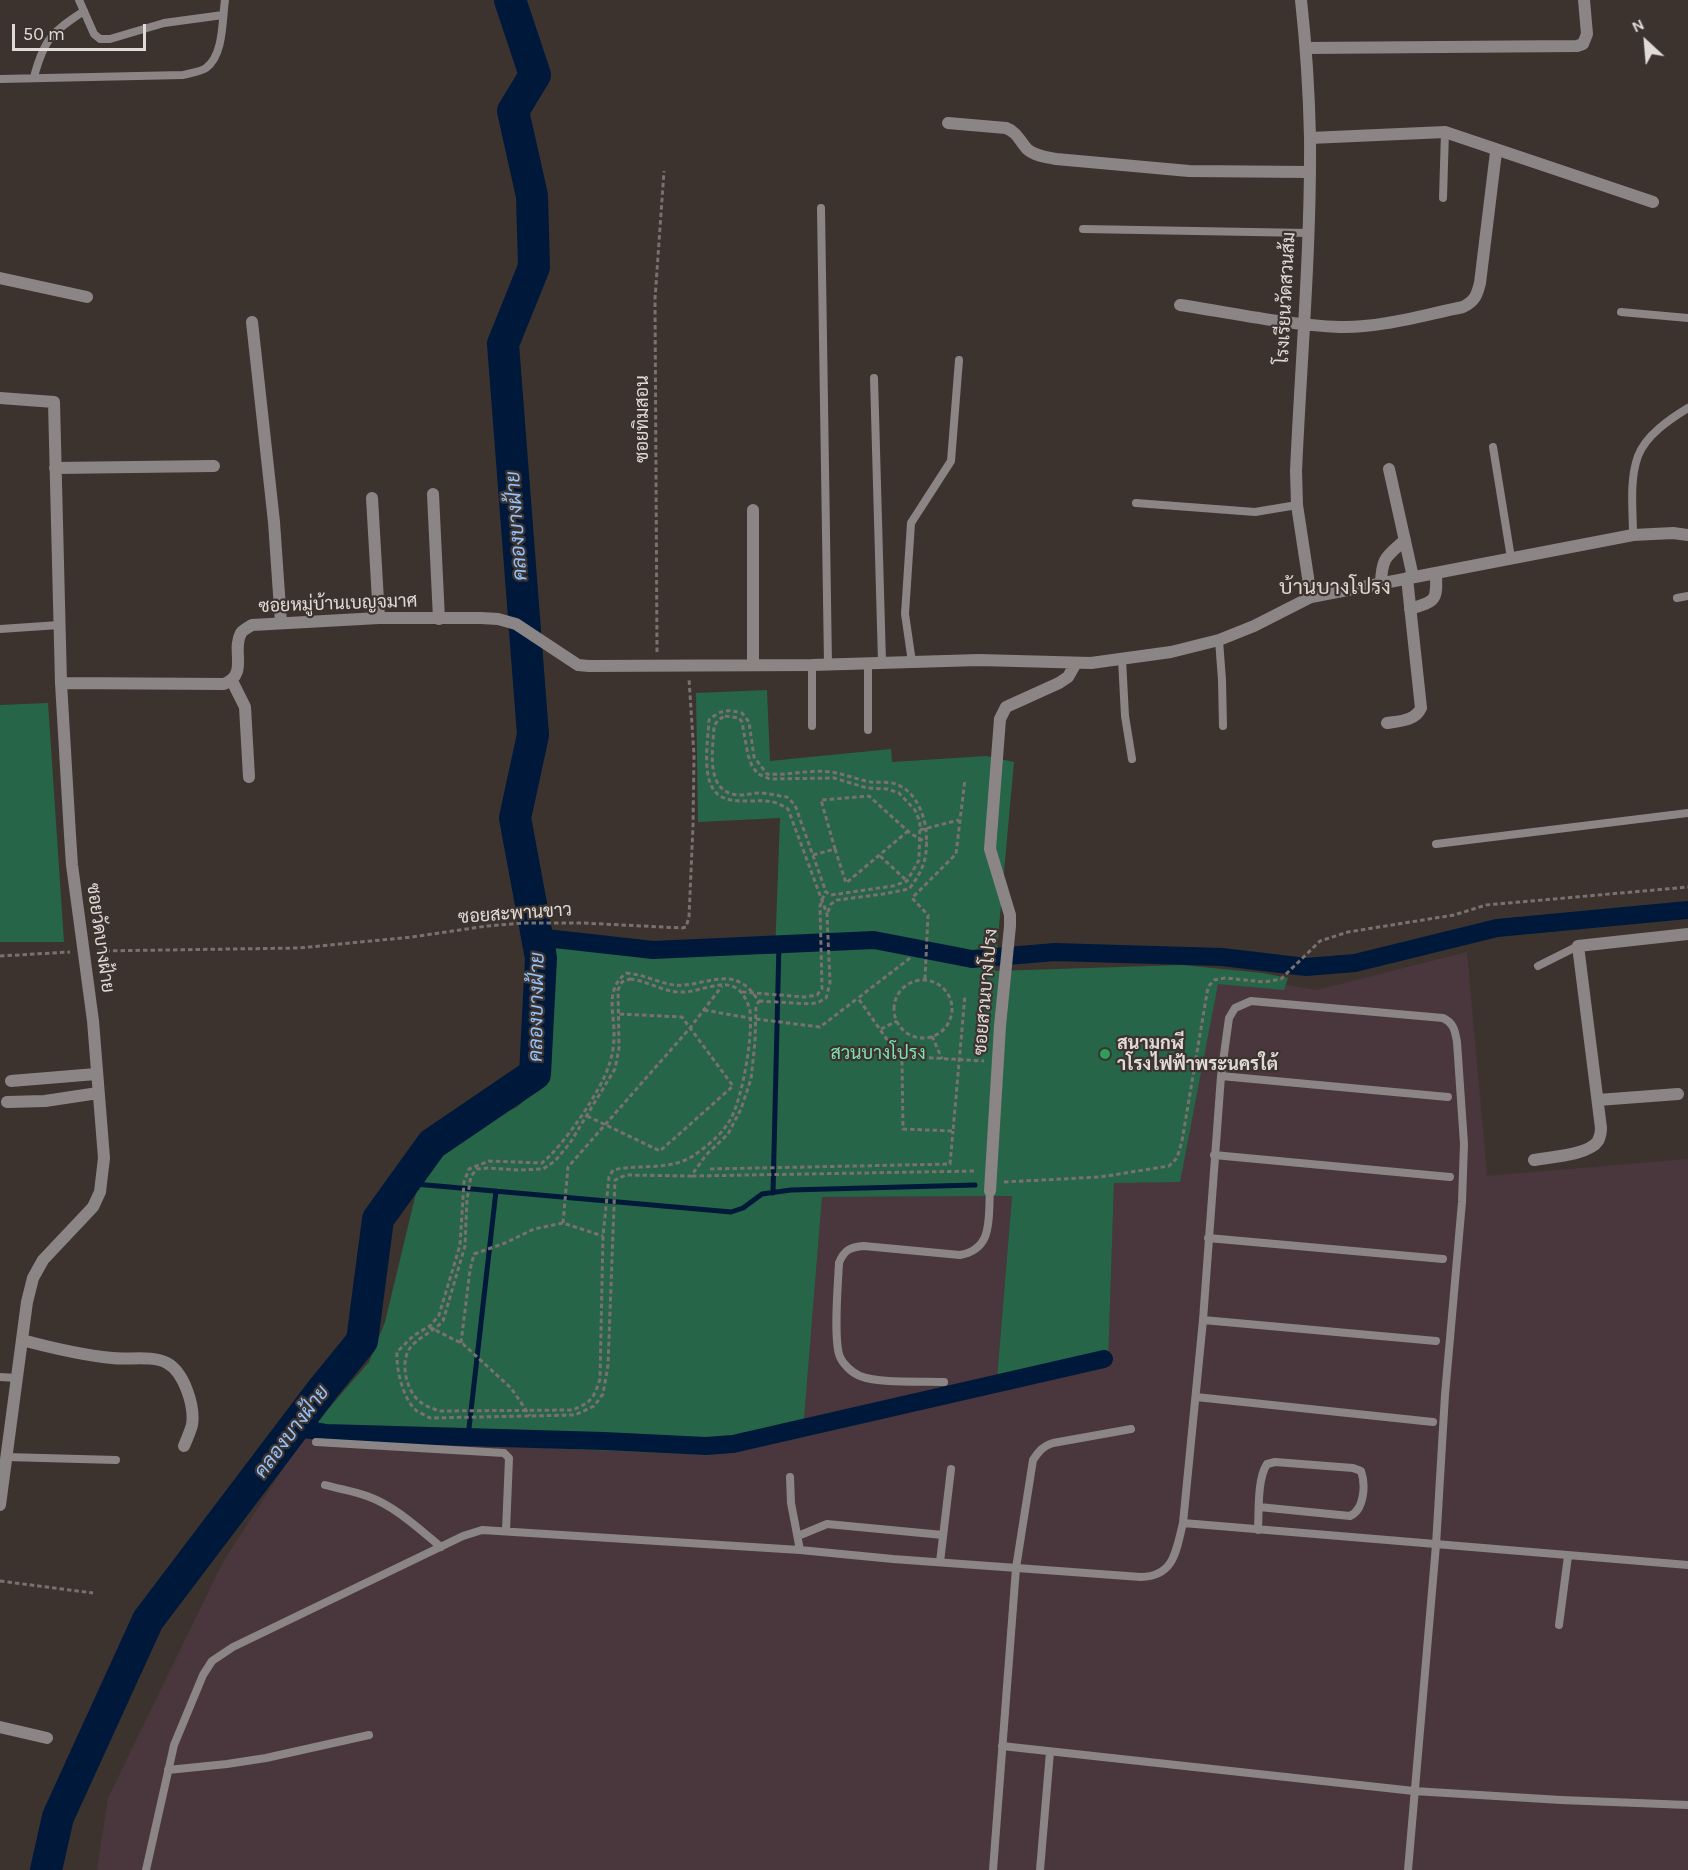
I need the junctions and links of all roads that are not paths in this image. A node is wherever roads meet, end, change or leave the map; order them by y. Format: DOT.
graph roads {
  1 [pos="79,0"];
  2 [pos="225,0"];
  3 [pos="1301,0"];
  4 [pos="1584,0"];
  5 [pos="84,11"];
  6 [pos="223,15"];
  7 [pos="1306,48"];
  8 [pos="34,77"];
  9 [pos="0,79"];
  10 [pos="948,123"];
  11 [pos="1445,132"];
  12 [pos="1310,138"];
  13 [pos="1496,152"];
  14 [pos="1308,172"];
  15 [pos="1443,198"];
  16 [pos="1653,202"];
  17 [pos="821,208"];
  18 [pos="1083,229"];
  19 [pos="1308,232"];
  20 [pos="0,278"];
  21 [pos="87,297"];
  22 [pos="1180,305"];
  23 [pos="1621,312"];
  24 [pos="1688,318"];
  25 [pos="252,322"];
  26 [pos="1303,324"];
  27 [pos="959,360"];
  28 [pos="874,378"];
  29 [pos="0,398"];
  30 [pos="1688,408"];
  31 [pos="1493,447"];
  32 [pos="214,466"];
  33 [pos="55,468"];
  34 [pos="1389,469"];
  35 [pos="433,494"];
  36 [pos="372,498"];
  37 [pos="1136,503"];
  38 [pos="1298,506"];
  39 [pos="753,510"];
  40 [pos="1633,535"];
  41 [pos="1688,535"];
  42 [pos="1405,540"];
  43 [pos="1511,558"];
  44 [pos="1436,573"];
  45 [pos="1410,577"];
  46 [pos="1382,583"];
  47 [pos="1688,596"];
  48 [pos="1311,597"];
  49 [pos="1677,598"];
  50 [pos="1410,609"];
  51 [pos="379,618"];
  52 [pos="439,619"];
  53 [pos="281,623"];
  54 [pos="59,625"];
  55 [pos="0,629"];
  56 [pos="1219,640"];
  57 [pos="1122,659"];
  58 [pos="882,662"];
  59 [pos="912,662"];
  60 [pos="868,663"];
  61 [pos="1076,663"];
  62 [pos="813,664"];
  63 [pos="828,664"];
  64 [pos="753,665"];
  65 [pos="232,681"];
  66 [pos="61,683"];
  67 [pos="1387,723"];
  68 [pos="812,726"];
  69 [pos="1223,726"];
  70 [pos="868,730"];
  71 [pos="1132,759"];
  72 [pos="249,777"];
  73 [pos="1688,813"];
  74 [pos="1436,844"];
  75 [pos="1688,934"];
  76 [pos="1578,946"];
  77 [pos="1538,966"];
  78 [pos="96,1074"];
  79 [pos="1221,1076"];
  80 [pos="11,1080"];
  81 [pos="98,1093"];
  82 [pos="1678,1094"];
  83 [pos="1448,1097"];
  84 [pos="1598,1100"];
  85 [pos="7,1102"];
  86 [pos="1214,1155"];
  87 [pos="1534,1160"];
  88 [pos="1450,1177"];
  89 [pos="990,1191"];
  90 [pos="1208,1238"];
  91 [pos="1443,1259"];
  92 [pos="1203,1320"];
  93 [pos="22,1340"];
  94 [pos="1436,1341"];
  95 [pos="0,1377"];
  96 [pos="17,1378"];
  97 [pos="944,1382"];
  98 [pos="1196,1397"];
  99 [pos="1433,1422"];
  100 [pos="1131,1429"];
  101 [pos="316,1442"];
  102 [pos="184,1446"];
  103 [pos="6,1457"];
  104 [pos="117,1460"];
  105 [pos="951,1469"];
  106 [pos="790,1477"];
  107 [pos="325,1485"];
  108 [pos="0,1505"];
  109 [pos="1259,1508"];
  110 [pos="1183,1523"];
  111 [pos="1258,1530"];
  112 [pos="506,1531"];
  113 [pos="943,1535"];
  114 [pos="798,1536"];
  115 [pos="1436,1545"];
  116 [pos="441,1547"];
  117 [pos="800,1550"];
  118 [pos="1568,1556"];
  119 [pos="940,1563"];
  120 [pos="1688,1565"];
  121 [pos="1016,1568"];
  122 [pos="1559,1625"];
  123 [pos="0,1727"];
  124 [pos="369,1735"];
  125 [pos="47,1738"];
  126 [pos="1002,1746"];
  127 [pos="1050,1752"];
  128 [pos="168,1770"];
  129 [pos="1414,1791"];
  130 [pos="1688,1805"];
  131 [pos="146,1870"];
  132 [pos="993,1870"];
  133 [pos="1040,1870"];
  134 [pos="1408,1870"];
  1 -- 5 [label="lane"];
  2 -- 6 [label="lane"];
  3 -- 7 [label="street, โรงเรียนวัดสวนส้ม"];
  4 -- 7 [label="street"];
  5 -- 6 [label="lane"];
  5 -- 8 [label="lane"];
  6 -- 8 [label="lane"];
  7 -- 12 [label="street, โรงเรียนวัดสวนส้ม"];
  8 -- 9 [label="lane"];
  10 -- 14 [label="street"];
  11 -- 12 [label="street"];
  11 -- 15 [label="lane"];
  11 -- 16 [label="street"];
  12 -- 14 [label="street, โรงเรียนวัดสวนส้ม"];
  13 -- 26 [label="street"];
  14 -- 19 [label="street, โรงเรียนวัดสวนส้ม"];
  17 -- 63 [label="lane"];
  18 -- 19 [label="lane"];
  19 -- 26 [label="street, โรงเรียนวัดสวนส้ม"];
  20 -- 21 [label="street"];
  22 -- 26 [label="street"];
  23 -- 24 [label="lane"];
  25 -- 53 [label="street"];
  26 -- 38 [label="street, โรงเรียนวัดสวนส้ม"];
  27 -- 59 [label="lane"];
  28 -- 58 [label="lane"];
  29 -- 33 [label="street, ซอยวัดบางฝ้าย"];
  30 -- 40 [label="lane"];
  31 -- 43 [label="lane"];
  32 -- 33 [label="street"];
  33 -- 54 [label="street, ซอยวัดบางฝ้าย"];
  34 -- 42 [label="street"];
  35 -- 52 [label="street"];
  36 -- 51 [label="street"];
  37 -- 38 [label="lane"];
  38 -- 48 [label="street, โรงเรียนวัดสวนส้ม"];
  39 -- 64 [label="street"];
  40 -- 41 [label="street"];
  40 -- 43 [label="street"];
  42 -- 45 [label="street"];
  42 -- 46 [label="street"];
  43 -- 44 [label="street"];
  44 -- 45 [label="street"];
  44 -- 50 [label="street"];
  45 -- 46 [label="street"];
  45 -- 50 [label="street"];
  46 -- 48 [label="street"];
  47 -- 49 [label="lane"];
  48 -- 56 [label="street"];
  50 -- 67 [label="street"];
  51 -- 52 [label="street, ซอยหมู่บ้านเบญจมาศ"];
  51 -- 53 [label="street, ซอยหมู่บ้านเบญจมาศ"];
  52 -- 64 [label="street, ซอยหมู่บ้านเบญจมาศ"];
  53 -- 65 [label="street, ซอยหมู่บ้านเบญจมาศ"];
  54 -- 55 [label="lane"];
  54 -- 66 [label="street, ซอยวัดบางฝ้าย"];
  56 -- 57 [label="street"];
  56 -- 69 [label="lane"];
  57 -- 61 [label="street"];
  57 -- 71 [label="lane"];
  58 -- 59 [label="street"];
  58 -- 60 [label="street"];
  59 -- 61 [label="street"];
  60 -- 63 [label="street"];
  60 -- 70 [label="lane"];
  61 -- 89 [label="street, ซอยสวนบางโปรง"];
  62 -- 63 [label="street"];
  62 -- 64 [label="street"];
  62 -- 68 [label="lane"];
  65 -- 66 [label="street"];
  65 -- 72 [label="street"];
  66 -- 78 [label="street, ซอยวัดบางฝ้าย"];
  73 -- 74 [label="lane"];
  75 -- 76 [label="street"];
  76 -- 77 [label="lane"];
  76 -- 84 [label="street"];
  78 -- 80 [label="street"];
  78 -- 81 [label="street, ซอยวัดบางฝ้าย"];
  79 -- 83 [label="lane"];
  79 -- 86 [label="lane"];
  79 -- 115 [label="lane"];
  81 -- 85 [label="street"];
  81 -- 93 [label="street, ซอยวัดบางฝ้าย"];
  82 -- 84 [label="street"];
  84 -- 87 [label="street"];
  86 -- 88 [label="lane"];
  86 -- 90 [label="lane"];
  89 -- 97 [label="lane"];
  90 -- 91 [label="lane"];
  90 -- 92 [label="lane"];
  92 -- 94 [label="lane"];
  92 -- 98 [label="lane"];
  93 -- 96 [label="street, ซอยวัดบางฝ้าย"];
  93 -- 102 [label="street"];
  95 -- 96 [label="lane"];
  96 -- 103 [label="street, ซอยวัดบางฝ้าย"];
  98 -- 99 [label="lane"];
  98 -- 110 [label="lane"];
  100 -- 121 [label="lane"];
  101 -- 112 [label="lane"];
  103 -- 104 [label="lane"];
  103 -- 108 [label="street, ซอยวัดบางฝ้าย"];
  105 -- 113 [label="lane"];
  106 -- 114 [label="lane"];
  107 -- 116 [label="lane"];
  109 -- 109 [label="lane"];
  109 -- 111 [label="lane"];
  110 -- 111 [label="lane"];
  110 -- 121 [label="lane"];
  111 -- 115 [label="lane"];
  112 -- 116 [label="lane"];
  112 -- 117 [label="lane"];
  113 -- 114 [label="lane"];
  113 -- 119 [label="lane"];
  114 -- 117 [label="lane"];
  115 -- 118 [label="lane"];
  115 -- 129 [label="lane"];
  116 -- 128 [label="lane"];
  117 -- 119 [label="lane"];
  118 -- 120 [label="lane"];
  118 -- 122 [label="lane"];
  119 -- 121 [label="lane"];
  121 -- 126 [label="lane"];
  123 -- 125 [label="street"];
  124 -- 128 [label="lane"];
  126 -- 127 [label="lane"];
  126 -- 132 [label="lane"];
  127 -- 129 [label="lane"];
  127 -- 133 [label="lane"];
  128 -- 131 [label="lane"];
  129 -- 130 [label="lane"];
  129 -- 134 [label="lane"];
}
